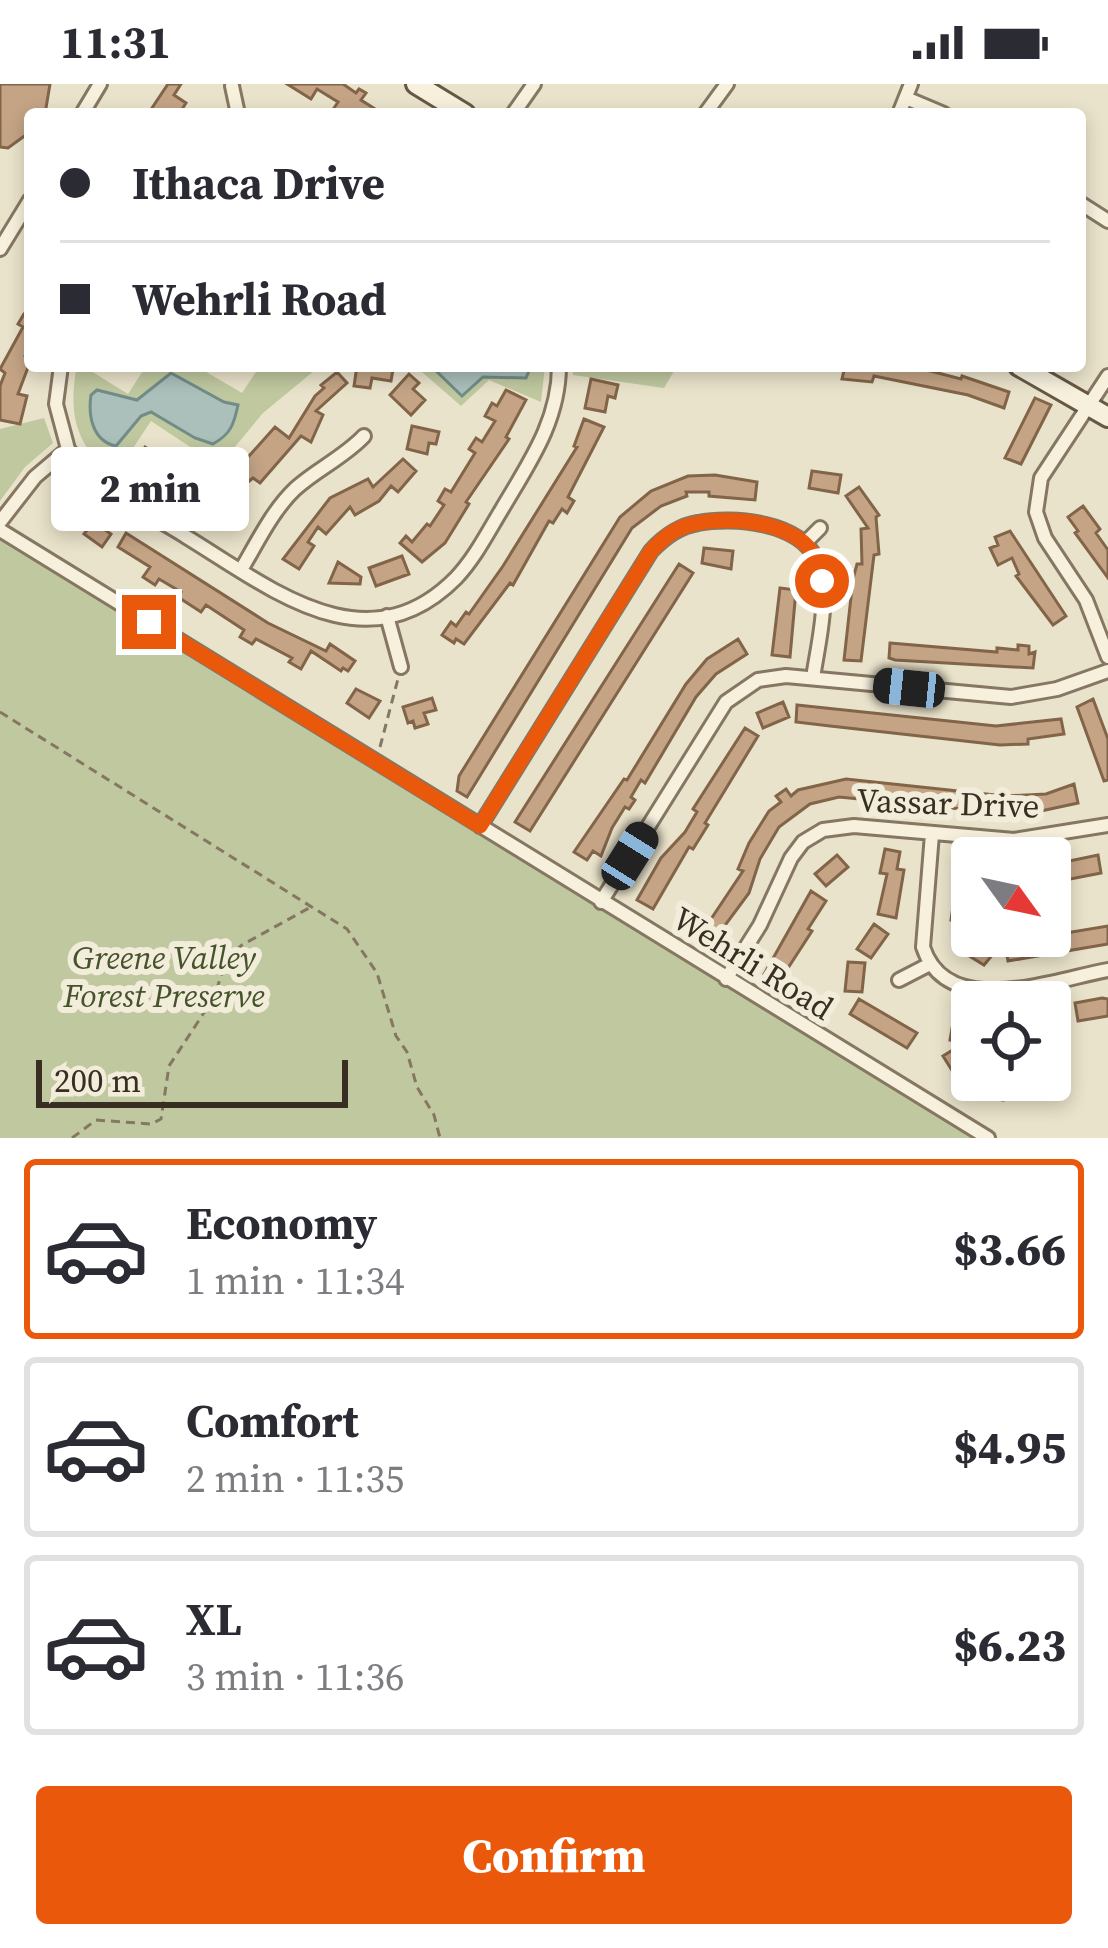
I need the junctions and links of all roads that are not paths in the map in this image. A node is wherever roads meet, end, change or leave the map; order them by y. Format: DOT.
graph roads {
  1 [pos="416,84"];
  2 [pos="909,91"];
  3 [pos="455,108"];
  4 [pos="935,108"];
  5 [pos="24,210"];
  6 [pos="0,249"];
  7 [pos="61,372"];
  8 [pos="558,372"];
  9 [pos="1030,372"];
  10 [pos="1108,376"];
  11 [pos="1089,404"];
  12 [pos="1108,417"];
  13 [pos="364,436"];
  14 [pos="68,449"];
  15 [pos="0,526"];
  16 [pos="820,528"];
  17 [pos="805,543"];
  18 [pos="241,570"];
  19 [pos="387,616"];
  20 [pos="1108,657"];
  21 [pos="401,667"];
  22 [pos="1108,671"];
  23 [pos="813,679"];
  24 [pos="1108,825"];
  25 [pos="480,826"];
  26 [pos="932,834"];
  27 [pos="602,902"];
  28 [pos="930,964"];
  29 [pos="1108,970"];
  30 [pos="726,979"];
  31 [pos="898,980"];
  32 [pos="952,981"];
  33 [pos="1061,981"];
  34 [pos="988,1138"];
  1 -- 3 [label="street"];
  2 -- 4 [label="street"];
  5 -- 6 [label="street"];
  7 -- 14 [label="street"];
  8 -- 19 [label="street"];
  9 -- 11 [label="street"];
  10 -- 11 [label="street"];
  11 -- 12 [label="street"];
  11 -- 20 [label="street"];
  13 -- 18 [label="street"];
  14 -- 15 [label="street"];
  14 -- 18 [label="street"];
  15 -- 25 [label="street, Wehrli Road"];
  16 -- 17 [label="street"];
  17 -- 23 [label="street"];
  17 -- 25 [label="street"];
  18 -- 19 [label="street"];
  19 -- 21 [label="street"];
  22 -- 23 [label="street"];
  23 -- 27 [label="street"];
  24 -- 26 [label="street, Vassar Drive"];
  25 -- 27 [label="street, Wehrli Road"];
  26 -- 28 [label="street"];
  26 -- 30 [label="street, Vassar Drive"];
  27 -- 30 [label="street, Wehrli Road"];
  28 -- 31 [label="street"];
  28 -- 32 [label="street"];
  29 -- 33 [label="street"];
  30 -- 34 [label="street, Wehrli Road"];
}
